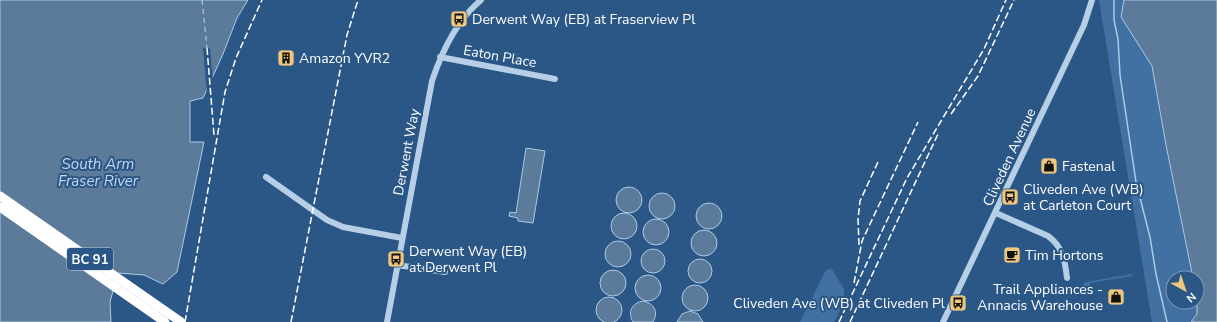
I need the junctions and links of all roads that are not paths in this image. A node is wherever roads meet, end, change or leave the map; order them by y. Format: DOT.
graph roads {
  1 [pos="481,0"];
  2 [pos="1092,0"];
  3 [pos="473,2"];
  4 [pos="440,58"];
  5 [pos="556,79"];
  6 [pos="266,177"];
  7 [pos="0,196"];
  8 [pos="0,207"];
  9 [pos="996,212"];
  10 [pos="402,238"];
  11 [pos="398,265"];
  12 [pos="445,272"];
  13 [pos="1068,278"];
  14 [pos="165,322"];
  15 [pos="181,322"];
  16 [pos="387,322"];
  17 [pos="943,322"];
  1 -- 3 [label="street, Derwent Way"];
  2 -- 9 [label="street, Cliveden Avenue"];
  3 -- 4 [label="street, Derwent Way"];
  4 -- 5 [label="street, Eaton Place"];
  4 -- 10 [label="street, Derwent Way"];
  6 -- 10 [label="street"];
  7 -- 15 [label="highway, BC 91"];
  8 -- 14 [label="highway, BC 91"];
  9 -- 13 [label="street"];
  9 -- 17 [label="street, Cliveden Avenue"];
  10 -- 11 [label="street, Derwent Way"];
  11 -- 12 [label="street"];
  11 -- 16 [label="street, Derwent Way"];
}
